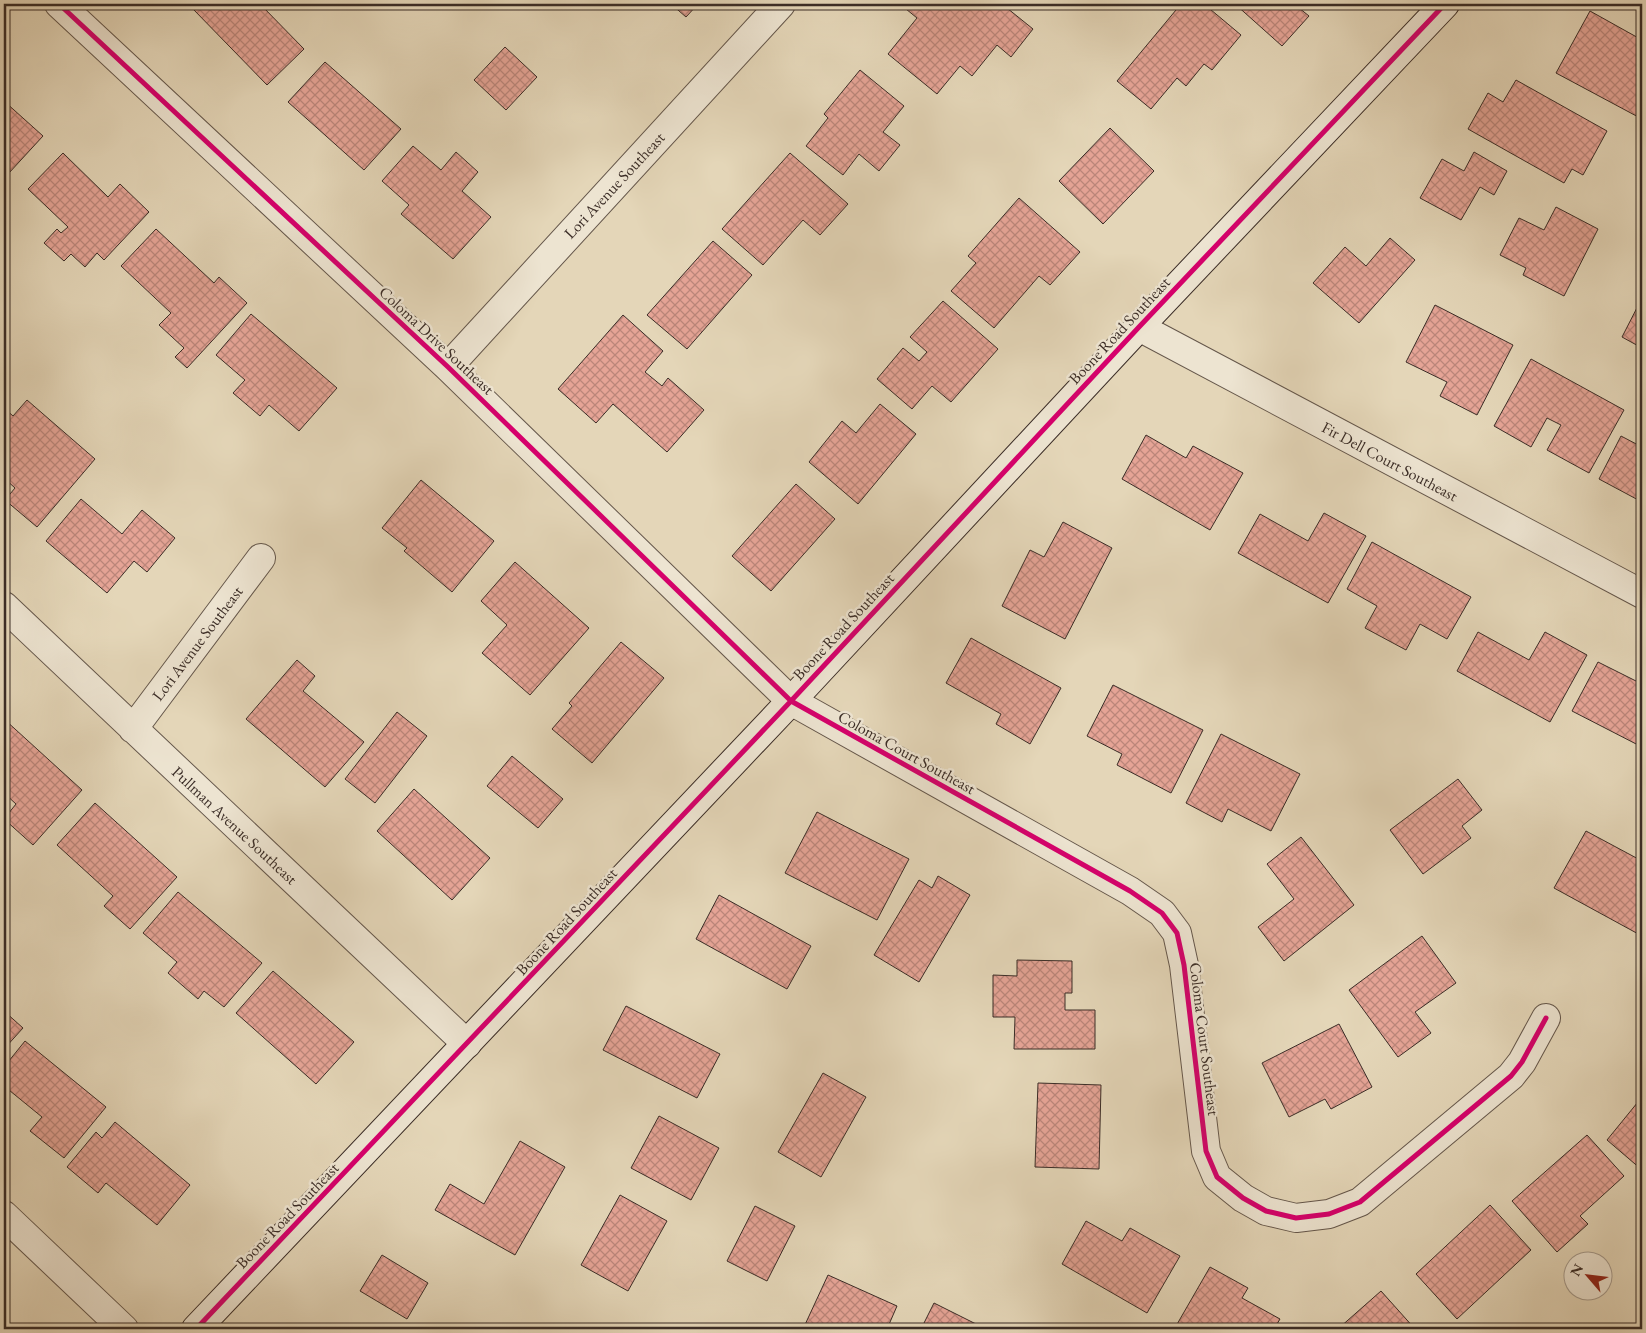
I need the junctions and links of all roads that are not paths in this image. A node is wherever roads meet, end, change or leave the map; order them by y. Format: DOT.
graph roads {
  1 [pos="59,4"];
  2 [pos="781,4"];
  3 [pos="1445,4"];
  4 [pos="1138,327"];
  5 [pos="448,367"];
  6 [pos="261,558"];
  7 [pos="1642,594"];
  8 [pos="4,606"];
  9 [pos="791,701"];
  10 [pos="133,728"];
  11 [pos="1546,1018"];
  12 [pos="467,1044"];
  13 [pos="4,1216"];
  14 [pos="124,1329"];
  15 [pos="196,1329"];
  1 -- 5 [label="street, Coloma Drive Southeast"];
  2 -- 5 [label="street, Lori Avenue Southeast"];
  3 -- 4 [label="street, Boone Road Southeast"];
  4 -- 7 [label="street, Fir Dell Court Southeast"];
  4 -- 9 [label="street, Boone Road Southeast"];
  5 -- 9 [label="street, Coloma Drive Southeast"];
  6 -- 10 [label="street, Lori Avenue Southeast"];
  8 -- 10 [label="street, Pullman Avenue Southeast"];
  9 -- 11 [label="street, Coloma Court Southeast"];
  9 -- 12 [label="street, Boone Road Southeast"];
  10 -- 12 [label="street, Pullman Avenue Southeast"];
  12 -- 15 [label="street, Boone Road Southeast"];
  13 -- 14 [label="street"];
}
